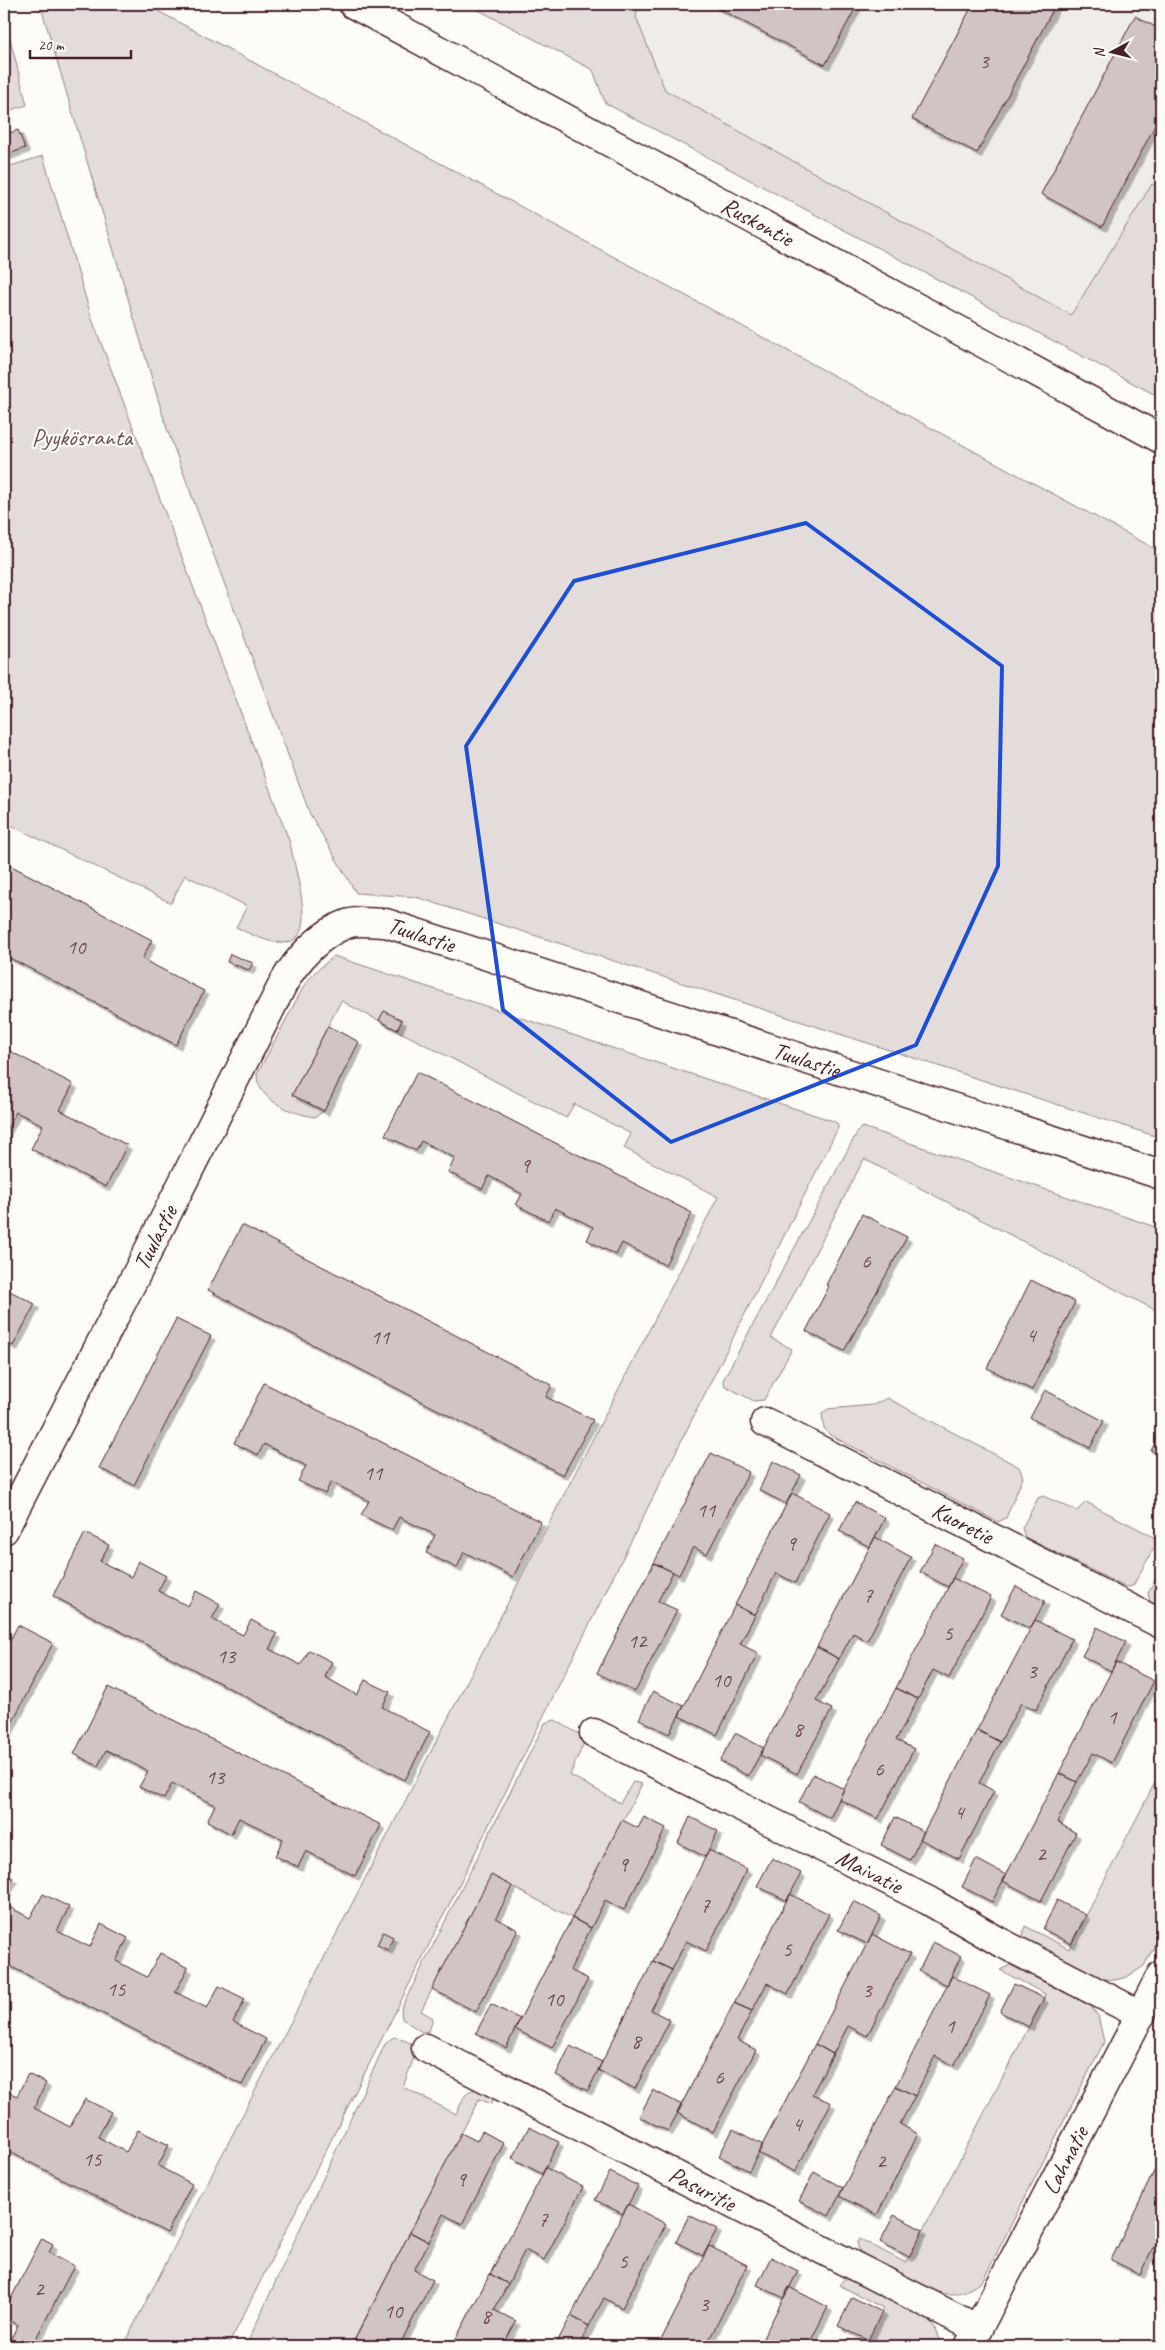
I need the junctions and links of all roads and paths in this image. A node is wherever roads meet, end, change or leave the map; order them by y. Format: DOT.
graph roads {
  1 [pos="353,4"];
  2 [pos="1161,439"];
  3 [pos="1161,1176"];
  4 [pos="765,1422"];
  5 [pos="4,1530"];
  6 [pos="1161,1624"];
  7 [pos="594,1733"];
  8 [pos="1161,1975"];
  9 [pos="1141,2015"];
  10 [pos="426,2048"];
  11 [pos="974,2338"];
  1 -- 2 [label="street, Ruskontie"];
  3 -- 5 [label="street, Tuulastie"];
  4 -- 6 [label="street, Kuoretie"];
  7 -- 9 [label="street, Maivatie"];
  8 -- 9 [label="street, Lahnatie"];
  9 -- 11 [label="street, Lahnatie"];
  10 -- 11 [label="street, Pasuritie"];
}
